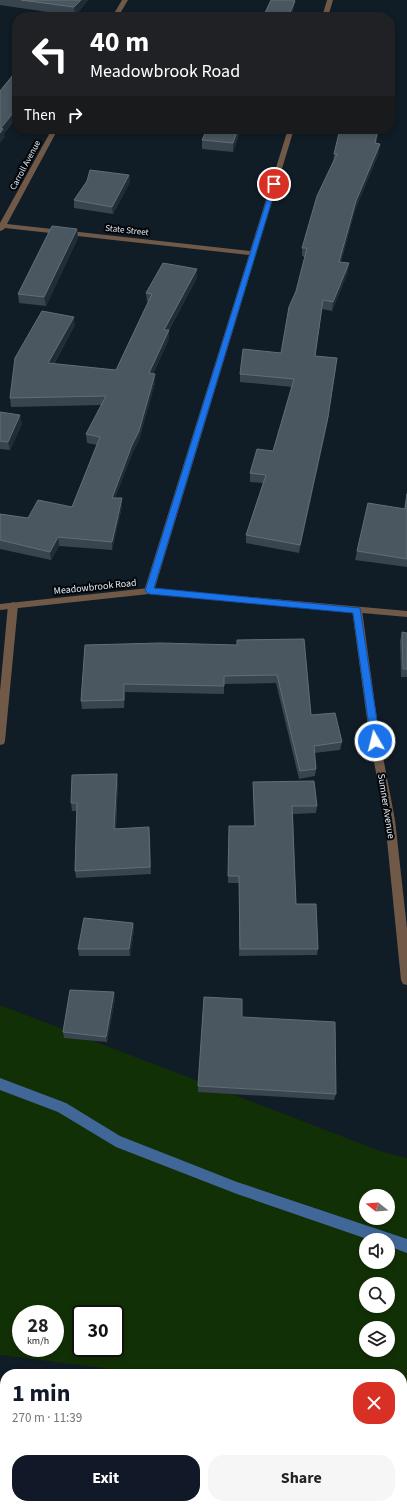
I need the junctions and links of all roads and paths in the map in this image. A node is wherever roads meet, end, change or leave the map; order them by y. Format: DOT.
graph roads {
  1 [pos="125,0"];
  2 [pos="330,0"];
  3 [pos="118,12"];
  4 [pos="326,12"];
  5 [pos="52,134"];
  6 [pos="289,134"];
  7 [pos="1,227"];
  8 [pos="253,253"];
  9 [pos="149,591"];
  10 [pos="13,605"];
  11 [pos="0,607"];
  12 [pos="357,610"];
  13 [pos="407,614"];
  14 [pos="0,741"];
  15 [pos="407,980"];
  1 -- 3 [label="street"];
  2 -- 4 [label="street"];
  5 -- 7 [label="street, Carroll Avenue"];
  6 -- 8 [label="street"];
  7 -- 8 [label="street, State Street"];
  8 -- 9 [label="street"];
  9 -- 10 [label="street, Meadowbrook Road"];
  9 -- 12 [label="street, Meadowbrook Road"];
  10 -- 11 [label="street, Meadowbrook Road"];
  10 -- 14 [label="street"];
  12 -- 13 [label="street, Meadowbrook Road"];
  12 -- 15 [label="street, Sumner Avenue"];
}
